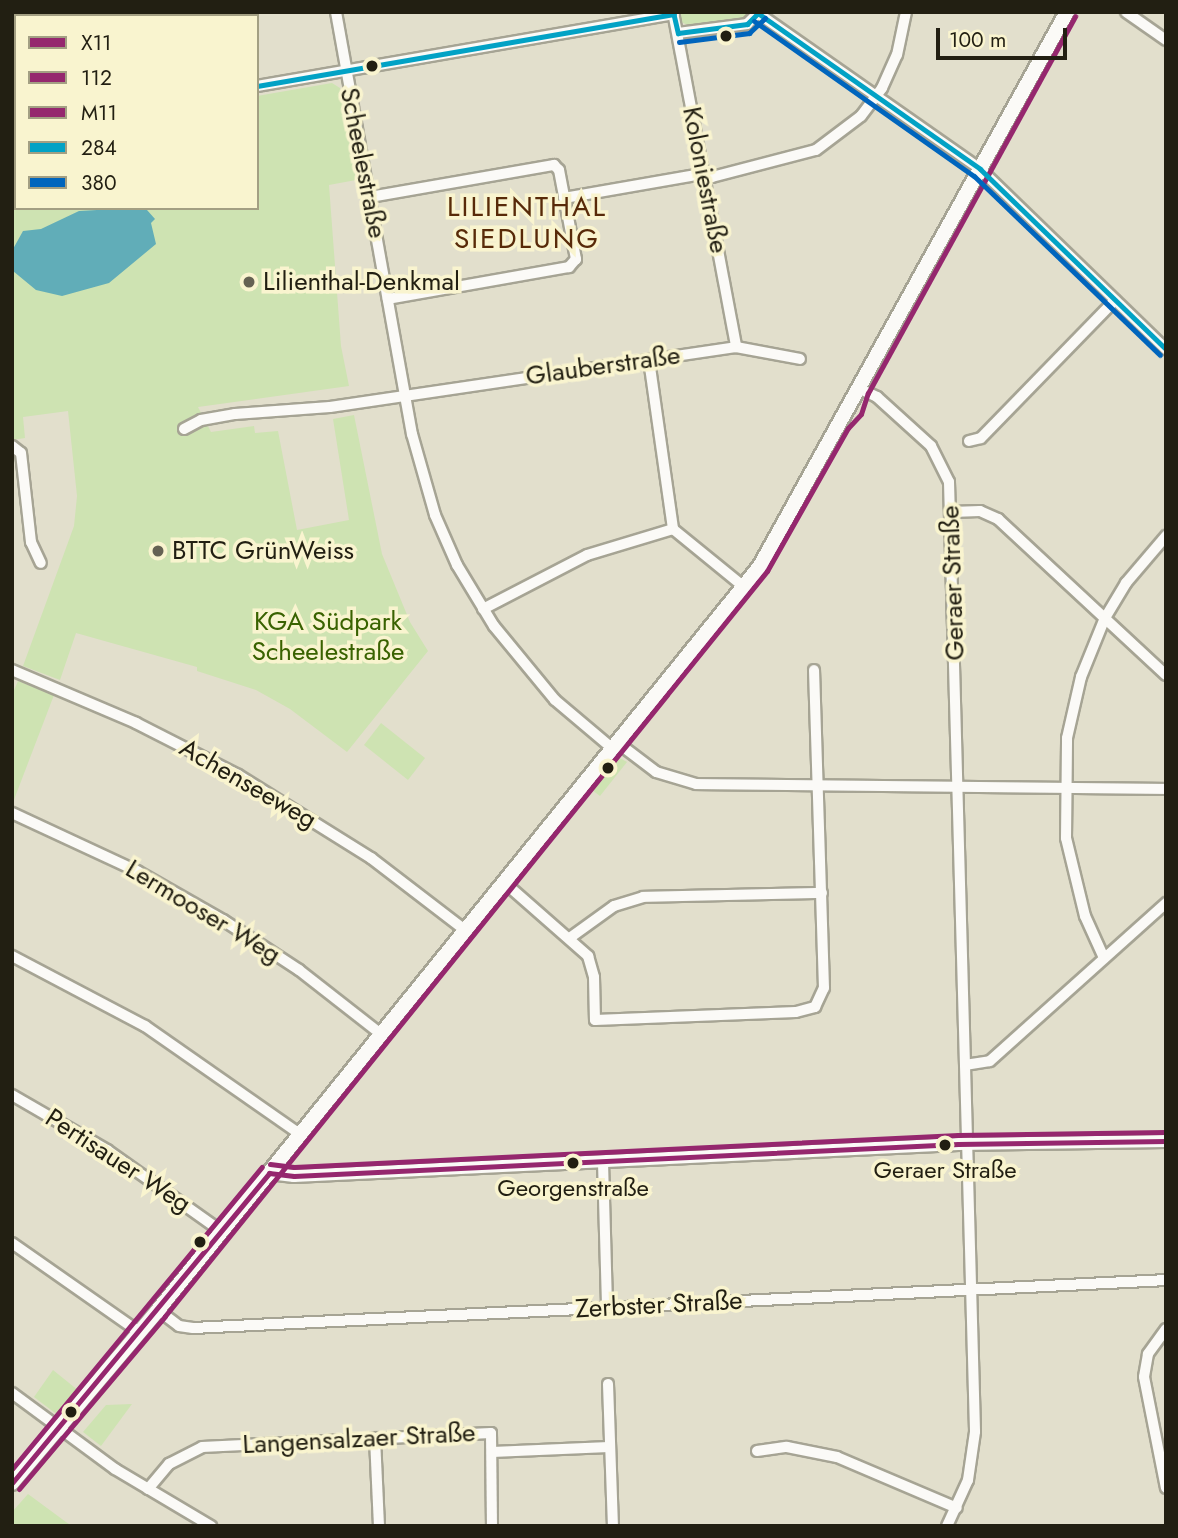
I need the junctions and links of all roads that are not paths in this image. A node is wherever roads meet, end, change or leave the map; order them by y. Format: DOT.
graph roads {
  1 [pos="337,12"];
  2 [pos="906,12"];
  3 [pos="1067,12"];
  4 [pos="1126,12"];
  5 [pos="673,13"];
  6 [pos="759,13"];
  7 [pos="678,33"];
  8 [pos="1166,40"];
  9 [pos="347,70"];
  10 [pos="259,86"];
  11 [pos="876,97"];
  12 [pos="980,169"];
  13 [pos="705,177"];
  14 [pos="370,197"];
  15 [pos="564,198"];
  16 [pos="388,299"];
  17 [pos="1115,300"];
  18 [pos="736,347"];
  19 [pos="1166,349"];
  20 [pos="800,359"];
  21 [pos="649,360"];
  22 [pos="860,388"];
  23 [pos="405,396"];
  24 [pos="184,429"];
  25 [pos="969,442"];
  26 [pos="12,446"];
  27 [pos="951,512"];
  28 [pos="673,529"];
  29 [pos="1166,536"];
  30 [pos="41,564"];
  31 [pos="744,587"];
  32 [pos="482,609"];
  33 [pos="1105,618"];
  34 [pos="12,670"];
  35 [pos="814,670"];
  36 [pos="1166,675"];
  37 [pos="615,746"];
  38 [pos="819,784"];
  39 [pos="959,786"];
  40 [pos="1064,788"];
  41 [pos="1166,789"];
  42 [pos="12,813"];
  43 [pos="505,883"];
  44 [pos="822,893"];
  45 [pos="1166,903"];
  46 [pos="466,931"];
  47 [pos="571,937"];
  48 [pos="12,956"];
  49 [pos="1104,958"];
  50 [pos="381,1034"];
  51 [pos="965,1065"];
  52 [pos="12,1096"];
  53 [pos="300,1134"];
  54 [pos="1166,1141"];
  55 [pos="968,1144"];
  56 [pos="603,1161"];
  57 [pos="269,1173"];
  58 [pos="221,1231"];
  59 [pos="12,1243"];
  60 [pos="1166,1280"];
  61 [pos="971,1290"];
  62 [pos="607,1307"];
  63 [pos="158,1310"];
  64 [pos="1166,1329"];
  65 [pos="139,1332"];
  66 [pos="608,1384"];
  67 [pos="12,1393"];
  68 [pos="61,1428"];
  69 [pos="375,1438"];
  70 [pos="609,1447"];
  71 [pos="757,1451"];
  72 [pos="492,1452"];
  73 [pos="12,1483"];
  74 [pos="1166,1488"];
  75 [pos="148,1489"];
  76 [pos="957,1508"];
  77 [pos="211,1526"];
  78 [pos="379,1526"];
  79 [pos="492,1526"];
  80 [pos="613,1526"];
  81 [pos="947,1526"];
  1 -- 9 [label="street, Scheelestraße"];
  2 -- 11 [label="street"];
  3 -- 12 [label="main road"];
  4 -- 8 [label="street"];
  5 -- 7 [label="street, Koloniestraße"];
  5 -- 9 [label="street"];
  6 -- 7 [label="street"];
  6 -- 11 [label="street"];
  7 -- 13 [label="street, Koloniestraße"];
  9 -- 10 [label="street"];
  9 -- 14 [label="street, Scheelestraße"];
  11 -- 12 [label="street"];
  11 -- 13 [label="street"];
  12 -- 17 [label="street"];
  12 -- 22 [label="main road"];
  13 -- 15 [label="street"];
  13 -- 18 [label="street, Koloniestraße"];
  14 -- 15 [label="street"];
  14 -- 16 [label="street, Scheelestraße"];
  15 -- 16 [label="street"];
  16 -- 23 [label="street, Scheelestraße"];
  17 -- 19 [label="street"];
  17 -- 25 [label="street"];
  18 -- 20 [label="street, Glauberstraße"];
  18 -- 21 [label="street, Glauberstraße"];
  21 -- 23 [label="street, Glauberstraße"];
  21 -- 28 [label="street"];
  22 -- 27 [label="street, Geraer Straße"];
  22 -- 31 [label="main road"];
  23 -- 24 [label="street"];
  23 -- 32 [label="street, Scheelestraße"];
  26 -- 30 [label="street"];
  27 -- 33 [label="street"];
  27 -- 39 [label="street, Geraer Straße"];
  28 -- 31 [label="street"];
  28 -- 32 [label="street"];
  29 -- 33 [label="street"];
  31 -- 37 [label="main road"];
  32 -- 37 [label="street, Scheelestraße"];
  33 -- 36 [label="street"];
  33 -- 40 [label="street"];
  34 -- 46 [label="street, Achenseeweg"];
  35 -- 38 [label="street"];
  37 -- 38 [label="street, Scheelestraße"];
  37 -- 43 [label="main road"];
  38 -- 39 [label="street, Scheelestraße"];
  38 -- 44 [label="street"];
  39 -- 40 [label="street, Scheelestraße"];
  39 -- 51 [label="street, Geraer Straße"];
  40 -- 41 [label="street, Scheelestraße"];
  40 -- 49 [label="street"];
  42 -- 50 [label="street, Lermooser Weg"];
  43 -- 46 [label="main road"];
  43 -- 47 [label="street"];
  44 -- 47 [label="street"];
  44 -- 47 [label="street"];
  45 -- 49 [label="street"];
  46 -- 50 [label="main road"];
  48 -- 53 [label="street"];
  49 -- 51 [label="street"];
  50 -- 53 [label="main road"];
  51 -- 55 [label="street, Geraer Straße"];
  52 -- 58 [label="street, Pertisauer Weg"];
  53 -- 57 [label="main road"];
  54 -- 55 [label="street"];
  55 -- 56 [label="street"];
  55 -- 61 [label="street, Geraer Straße"];
  56 -- 57 [label="street"];
  56 -- 62 [label="street"];
  57 -- 58 [label="main road"];
  58 -- 63 [label="main road"];
  59 -- 65 [label="street"];
  60 -- 61 [label="street, Zerbster Straße"];
  61 -- 62 [label="street, Zerbster Straße"];
  61 -- 76 [label="street, Geraer Straße"];
  62 -- 63 [label="street, Zerbster Straße"];
  63 -- 65 [label="main road"];
  64 -- 74 [label="street"];
  65 -- 68 [label="main road"];
  66 -- 70 [label="street"];
  67 -- 68 [label="street"];
  68 -- 73 [label="main road"];
  68 -- 75 [label="street"];
  69 -- 72 [label="street, Langensalzaer Straße"];
  69 -- 75 [label="street, Langensalzaer Straße"];
  69 -- 78 [label="street"];
  70 -- 72 [label="street, Langensalzaer Straße"];
  70 -- 80 [label="street"];
  71 -- 76 [label="street"];
  72 -- 79 [label="street"];
  75 -- 77 [label="street"];
  76 -- 81 [label="street, Geraer Straße"];
}
